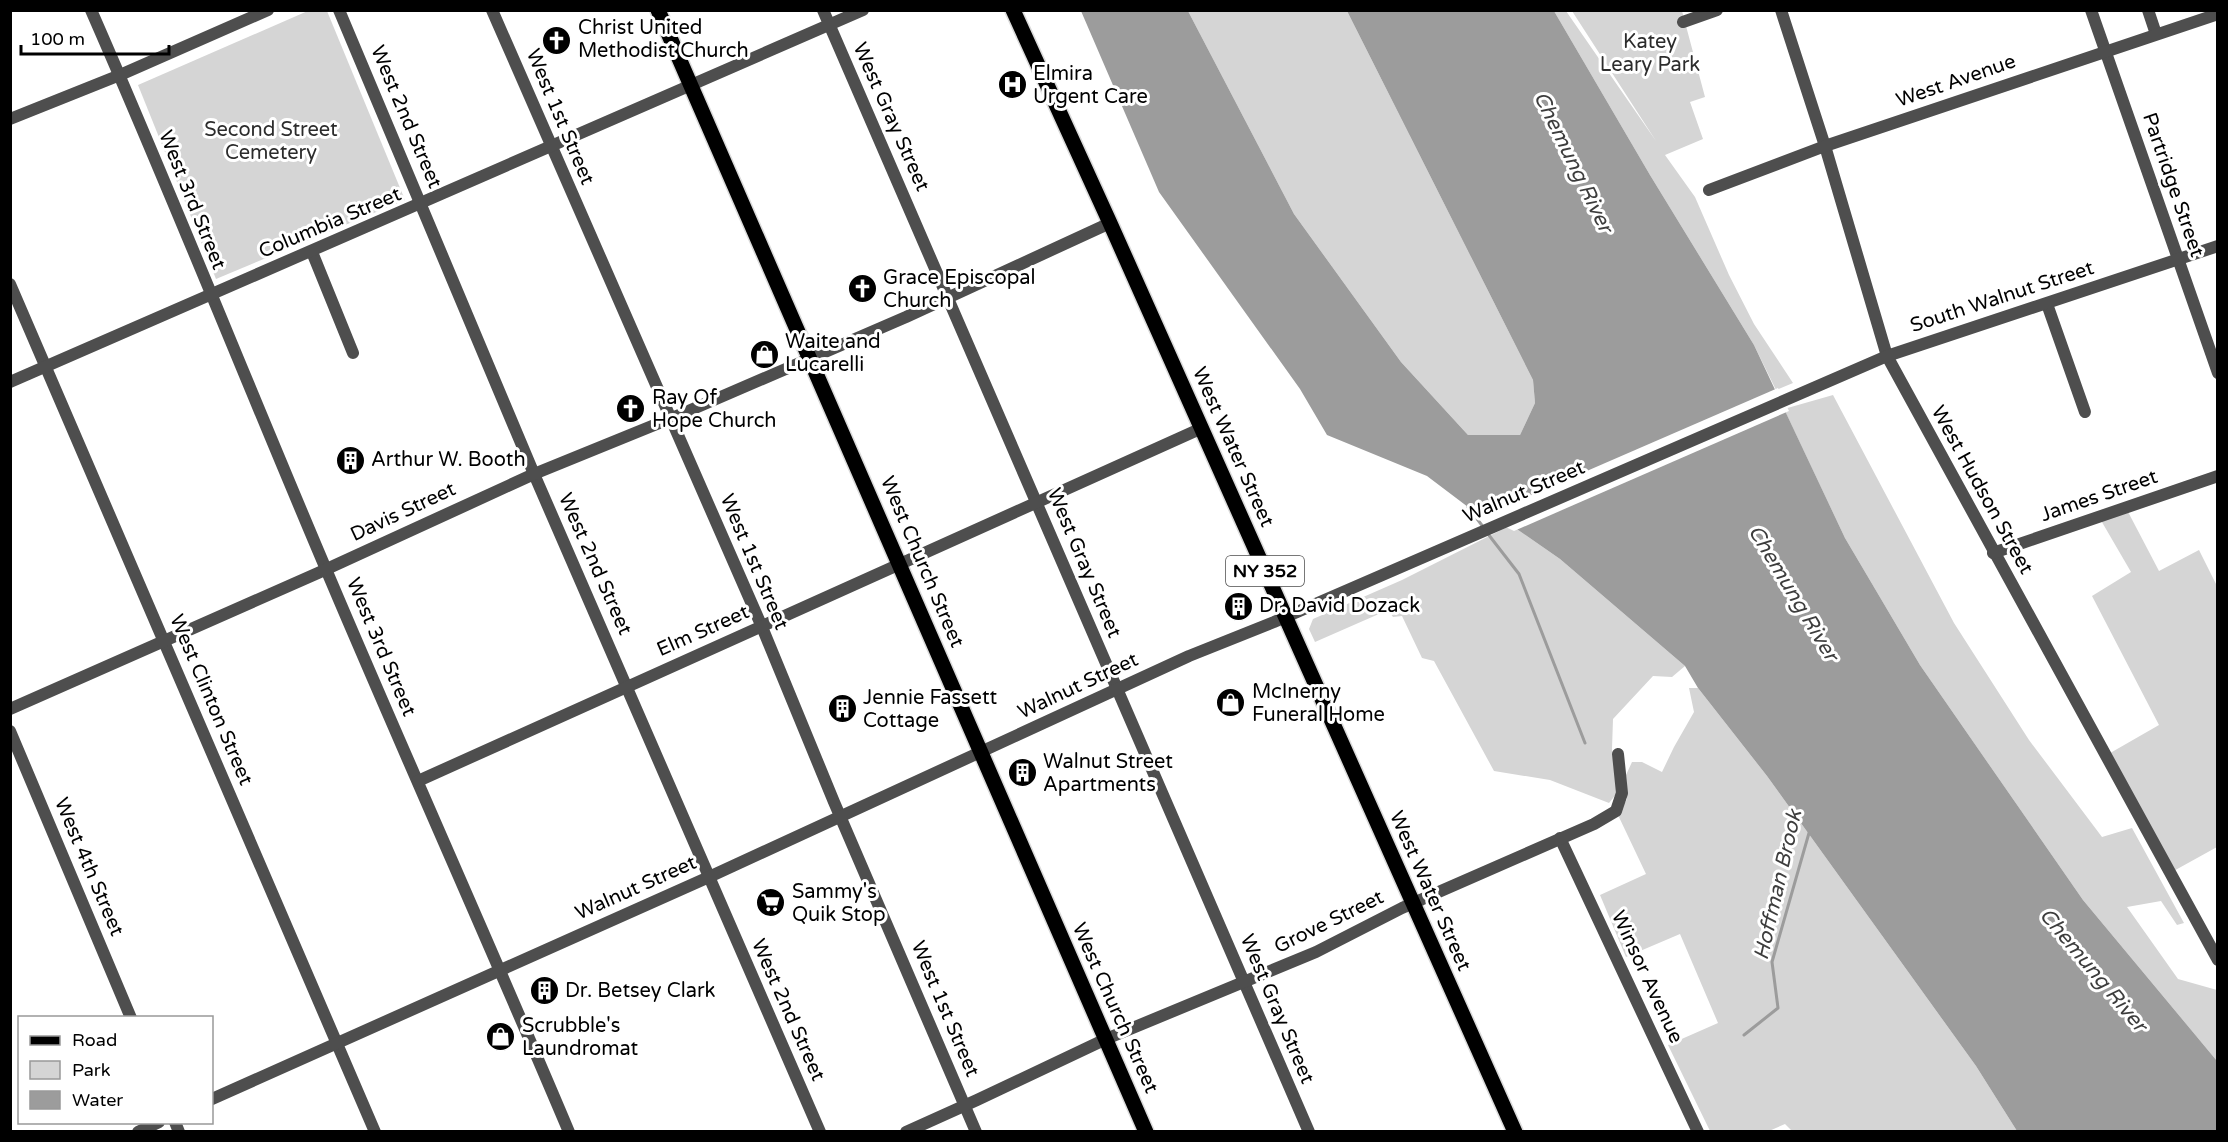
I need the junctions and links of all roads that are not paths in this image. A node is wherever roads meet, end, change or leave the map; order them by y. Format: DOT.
graph roads {
  1 [pos="91,10"];
  2 [pos="268,10"];
  3 [pos="339,10"];
  4 [pos="492,10"];
  5 [pos="658,10"];
  6 [pos="823,10"];
  7 [pos="863,10"];
  8 [pos="1013,10"];
  9 [pos="1717,10"];
  10 [pos="1781,10"];
  11 [pos="2091,10"];
  12 [pos="2148,10"];
  13 [pos="2217,14"];
  14 [pos="1683,22"];
  15 [pos="830,25"];
  16 [pos="2156,34"];
  17 [pos="2105,51"];
  18 [pos="120,75"];
  19 [pos="690,85"];
  20 [pos="10,119"];
  21 [pos="550,146"];
  22 [pos="1825,146"];
  23 [pos="1709,190"];
  24 [pos="422,204"];
  25 [pos="1110,223"];
  26 [pos="2217,246"];
  27 [pos="312,252"];
  28 [pos="2178,259"];
  29 [pos="10,284"];
  30 [pos="211,295"];
  31 [pos="949,298"];
  32 [pos="2047,304"];
  33 [pos="353,353"];
  34 [pos="1887,356"];
  35 [pos="810,359"];
  36 [pos="46,367"];
  37 [pos="2217,373"];
  38 [pos="10,382"];
  39 [pos="1801,393"];
  40 [pos="2085,412"];
  41 [pos="670,418"];
  42 [pos="1202,428"];
  43 [pos="534,474"];
  44 [pos="2217,476"];
  45 [pos="1037,502"];
  46 [pos="1993,553"];
  47 [pos="900,564"];
  48 [pos="326,569"];
  49 [pos="1284,617"];
  50 [pos="762,627"];
  51 [pos="165,642"];
  52 [pos="627,687"];
  53 [pos="1118,688"];
  54 [pos="10,709"];
  55 [pos="10,731"];
  56 [pos="981,753"];
  57 [pos="1618,754"];
  58 [pos="417,782"];
  59 [pos="841,817"];
  60 [pos="1560,838"];
  61 [pos="709,877"];
  62 [pos="1413,904"];
  63 [pos="2217,960"];
  64 [pos="501,970"];
  65 [pos="1244,982"];
  66 [pos="131,1016"];
  67 [pos="1106,1039"];
  68 [pos="337,1045"];
  69 [pos="213,1099"];
  70 [pos="965,1106"];
  71 [pos="154,1124"];
  72 [pos="138,1131"];
  73 [pos="375,1131"];
  74 [pos="569,1131"];
  75 [pos="820,1131"];
  76 [pos="906,1131"];
  77 [pos="976,1131"];
  78 [pos="1146,1131"];
  79 [pos="1309,1131"];
  80 [pos="1515,1131"];
  81 [pos="1698,1131"];
  1 -- 18 [label="street, West 3rd Street"];
  2 -- 18 [label="street"];
  3 -- 24 [label="street, West 2nd Street"];
  4 -- 21 [label="street, West 1st Street"];
  5 -- 19 [label="main road, West Church Street"];
  6 -- 15 [label="street, West Gray Street"];
  7 -- 15 [label="street, Columbia Street"];
  8 -- 25 [label="main road, West Water Street / NY 352"];
  9 -- 14 [label="street"];
  10 -- 22 [label="street, West Hudson Street"];
  11 -- 17 [label="street, Partridge Street"];
  12 -- 16 [label="street"];
  13 -- 16 [label="street, West Avenue"];
  15 -- 19 [label="street, Columbia Street"];
  15 -- 31 [label="street, West Gray Street"];
  16 -- 17 [label="street, West Avenue"];
  17 -- 22 [label="street, West Avenue"];
  17 -- 28 [label="street, Partridge Street"];
  18 -- 20 [label="street"];
  18 -- 30 [label="street, West 3rd Street"];
  19 -- 21 [label="street, Columbia Street"];
  19 -- 35 [label="main road, West Church Street"];
  21 -- 24 [label="street, Columbia Street"];
  21 -- 41 [label="street, West 1st Street"];
  22 -- 23 [label="street, West Avenue"];
  22 -- 34 [label="street, West Hudson Street"];
  24 -- 27 [label="street, Columbia Street"];
  24 -- 43 [label="street, West 2nd Street"];
  25 -- 31 [label="street, Davis Street"];
  25 -- 42 [label="main road, West Water Street / NY 352"];
  26 -- 28 [label="street, South Walnut Street"];
  27 -- 30 [label="street, Columbia Street"];
  27 -- 33 [label="street"];
  28 -- 32 [label="street, South Walnut Street"];
  28 -- 37 [label="street, Partridge Street"];
  29 -- 36 [label="street, West Clinton Street"];
  30 -- 36 [label="street, Columbia Street"];
  30 -- 48 [label="street, West 3rd Street"];
  31 -- 35 [label="street, Davis Street"];
  31 -- 45 [label="street, West Gray Street"];
  32 -- 34 [label="street, South Walnut Street"];
  32 -- 40 [label="street"];
  34 -- 39 [label="street, South Walnut Street"];
  34 -- 46 [label="street, West Hudson Street"];
  35 -- 41 [label="street, Davis Street"];
  35 -- 47 [label="main road, West Church Street"];
  36 -- 38 [label="street, Columbia Street"];
  36 -- 51 [label="street, West Clinton Street"];
  39 -- 49 [label="street, Walnut Street"];
  41 -- 43 [label="street, Davis Street"];
  41 -- 50 [label="street, West 1st Street"];
  42 -- 45 [label="street, Elm Street"];
  42 -- 49 [label="main road, West Water Street / NY 352"];
  43 -- 48 [label="street, Davis Street"];
  43 -- 52 [label="street, West 2nd Street"];
  44 -- 46 [label="street, James Street"];
  45 -- 47 [label="street, Elm Street"];
  45 -- 53 [label="street, West Gray Street"];
  46 -- 63 [label="street, West Hudson Street"];
  47 -- 50 [label="street, Elm Street"];
  47 -- 56 [label="main road, West Church Street"];
  48 -- 51 [label="street, Davis Street"];
  48 -- 58 [label="street, West 3rd Street"];
  49 -- 53 [label="street, Walnut Street"];
  49 -- 62 [label="main road, West Water Street / NY 352"];
  50 -- 52 [label="street, Elm Street"];
  50 -- 59 [label="street, West 1st Street"];
  51 -- 54 [label="street, Davis Street"];
  51 -- 68 [label="street, West Clinton Street"];
  52 -- 58 [label="street, Elm Street"];
  52 -- 61 [label="street, West 2nd Street"];
  53 -- 56 [label="street, Walnut Street"];
  53 -- 65 [label="street, West Gray Street"];
  55 -- 66 [label="street, West 4th Street"];
  56 -- 59 [label="street, Walnut Street"];
  56 -- 67 [label="main road, West Church Street"];
  57 -- 60 [label="street, Grove Street"];
  58 -- 64 [label="street, West 3rd Street"];
  59 -- 61 [label="street, Walnut Street"];
  59 -- 70 [label="street, West 1st Street"];
  60 -- 62 [label="street, Grove Street"];
  60 -- 81 [label="street, Winsor Avenue"];
  61 -- 64 [label="street, Walnut Street"];
  61 -- 75 [label="street, West 2nd Street"];
  62 -- 65 [label="street, Grove Street"];
  62 -- 80 [label="main road, West Water Street / NY 352"];
  64 -- 68 [label="street, Walnut Street"];
  64 -- 74 [label="street, West 3rd Street"];
  65 -- 67 [label="street, Grove Street"];
  65 -- 79 [label="street, West Gray Street"];
  67 -- 70 [label="street, Grove Street"];
  67 -- 78 [label="main road, West Church Street"];
  68 -- 69 [label="street, Walnut Street"];
  68 -- 73 [label="street, West Clinton Street"];
  70 -- 76 [label="street, Grove Street"];
  70 -- 77 [label="street, West 1st Street"];
  71 -- 72 [label="street"];
}
